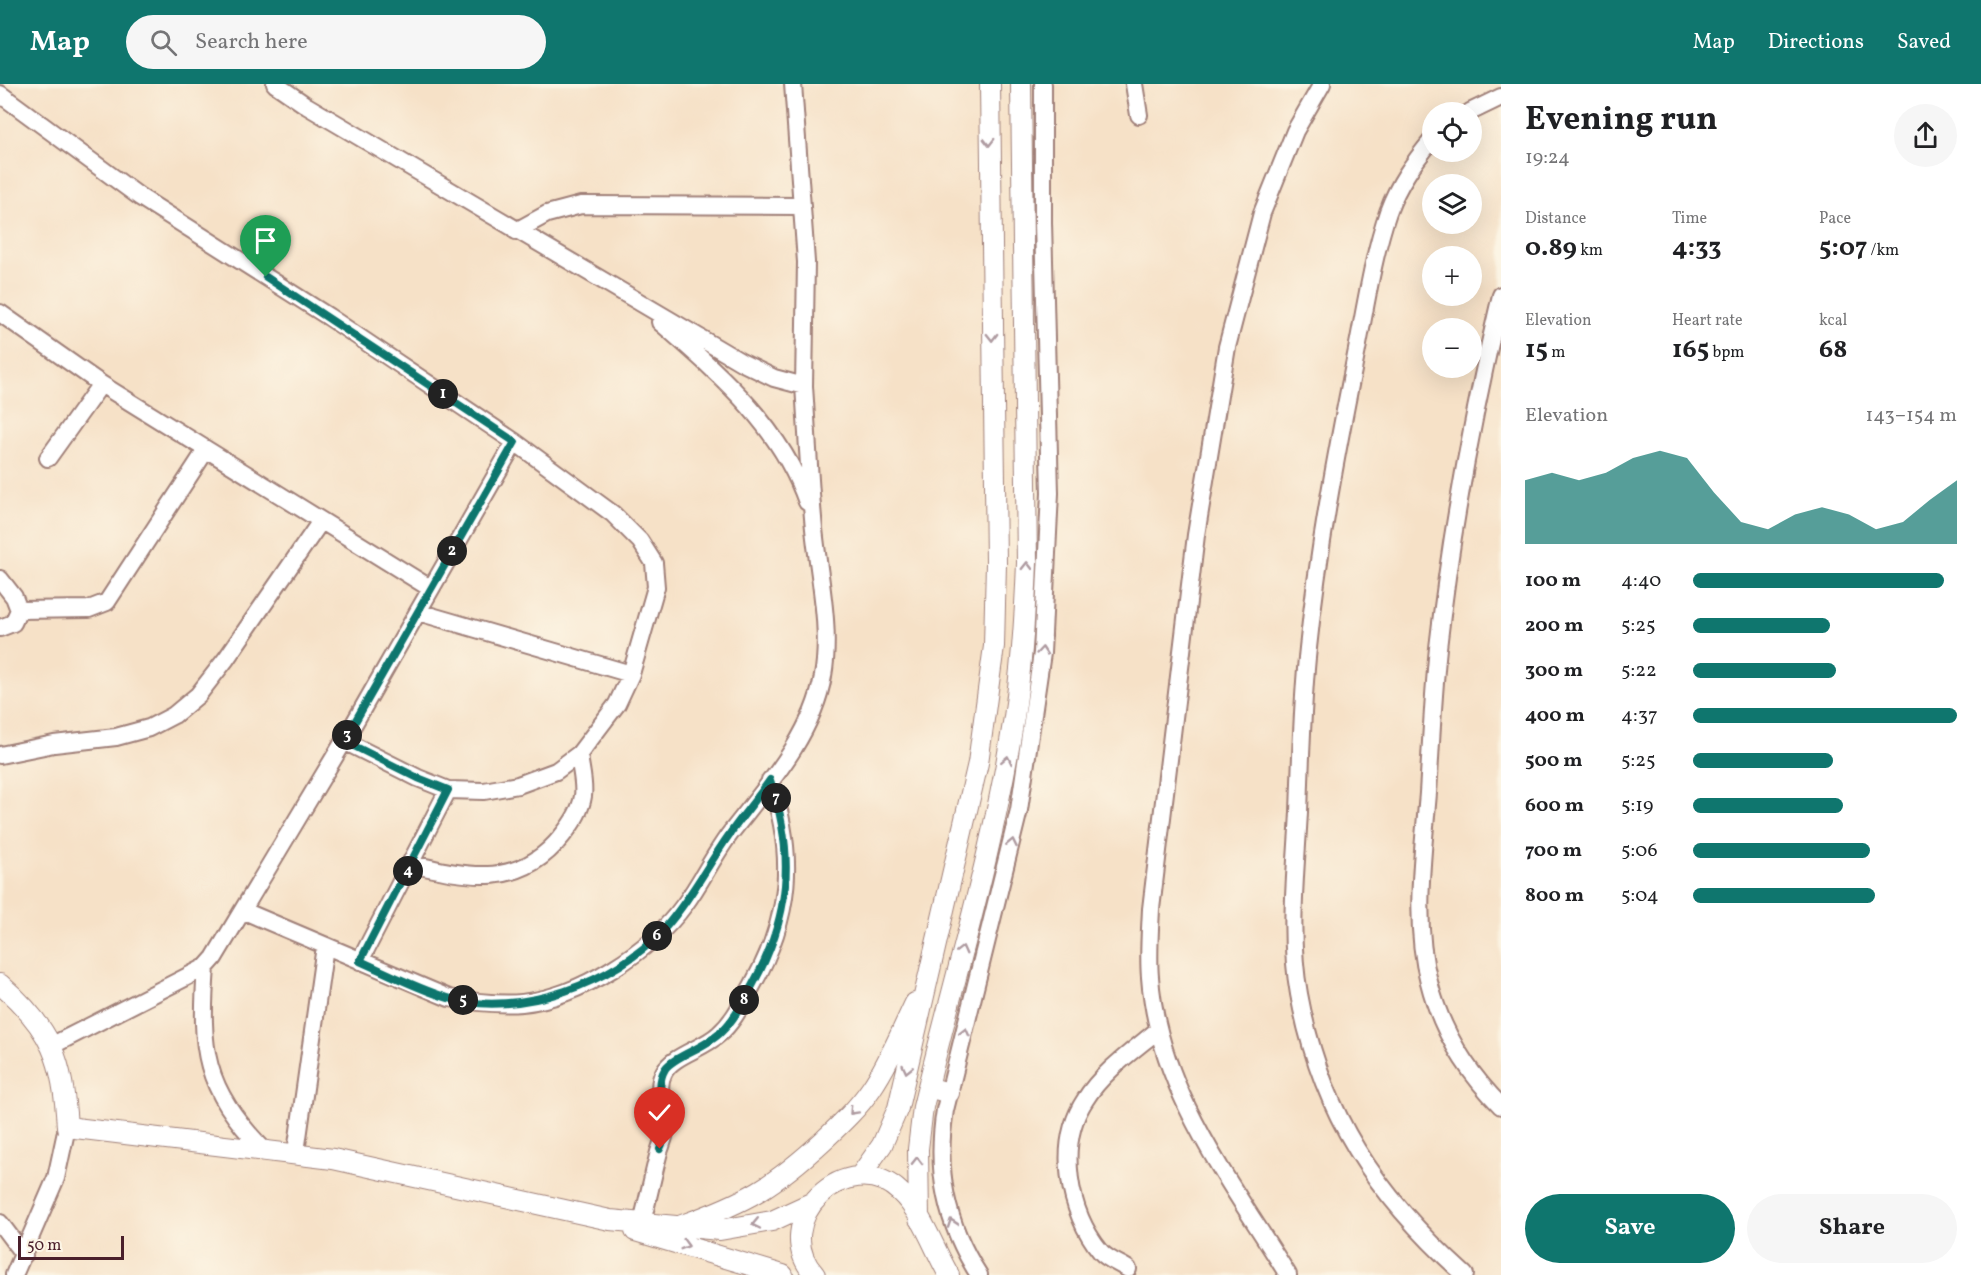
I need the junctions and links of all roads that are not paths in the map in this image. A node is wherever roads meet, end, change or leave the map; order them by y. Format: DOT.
graph roads {
  1 [pos="275,84"];
  2 [pos="297,84"];
  3 [pos="793,84"];
  4 [pos="990,84"];
  5 [pos="1021,84"];
  6 [pos="1043,84"];
  7 [pos="1134,84"];
  8 [pos="1322,84"];
  9 [pos="0,94"];
  10 [pos="1501,97"];
  11 [pos="307,106"];
  12 [pos="1482,106"];
  13 [pos="1140,115"];
  14 [pos="1422,152"];
  15 [pos="802,206"];
  16 [pos="516,231"];
  17 [pos="1501,295"];
  18 [pos="637,302"];
  19 [pos="0,313"];
  20 [pos="101,384"];
  21 [pos="804,386"];
  22 [pos="515,442"];
  23 [pos="206,450"];
  24 [pos="48,458"];
  25 [pos="813,518"];
  26 [pos="321,521"];
  27 [pos="0,579"];
  28 [pos="430,588"];
  29 [pos="19,610"];
  30 [pos="418,612"];
  31 [pos="0,628"];
  32 [pos="631,674"];
  33 [pos="344,741"];
  34 [pos="579,754"];
  35 [pos="0,755"];
  36 [pos="770,780"];
  37 [pos="448,790"];
  38 [pos="411,864"];
  39 [pos="244,911"];
  40 [pos="325,946"];
  41 [pos="360,961"];
  42 [pos="206,967"];
  43 [pos="931,968"];
  44 [pos="0,984"];
  45 [pos="1158,1029"];
  46 [pos="53,1045"];
  47 [pos="928,1087"];
  48 [pos="949,1093"];
  49 [pos="1501,1106"];
  50 [pos="67,1127"];
  51 [pos="263,1149"];
  52 [pos="296,1152"];
  53 [pos="860,1176"];
  54 [pos="811,1203"];
  55 [pos="919,1219"];
  56 [pos="610,1220"];
  57 [pos="642,1222"];
  58 [pos="0,1223"];
  59 [pos="678,1227"];
  60 [pos="24,1255"];
  61 [pos="1128,1269"];
  62 [pos="14,1275"];
  63 [pos="783,1275"];
  64 [pos="815,1275"];
  65 [pos="949,1275"];
  66 [pos="979,1275"];
  67 [pos="1288,1275"];
  68 [pos="1466,1275"];
  1 -- 11 [label="street"];
  2 -- 11 [label="street"];
  3 -- 15 [label="street"];
  4 -- 43 [label="street, one-way"];
  47 -- 5 [label="street, one-way"];
  48 -- 6 [label="street, one-way"];
  7 -- 13 [label="street"];
  8 -- 45 [label="street"];
  9 -- 22 [label="street"];
  10 -- 12 [label="street"];
  11 -- 16 [label="street"];
  14 -- 68 [label="street"];
  15 -- 16 [label="street"];
  15 -- 21 [label="street"];
  16 -- 18 [label="street"];
  17 -- 49 [label="street"];
  18 -- 21 [label="street"];
  18 -- 25 [label="street"];
  19 -- 20 [label="street"];
  20 -- 23 [label="street"];
  20 -- 24 [label="street"];
  21 -- 25 [label="street"];
  22 -- 28 [label="street"];
  22 -- 32 [label="street"];
  23 -- 26 [label="street"];
  23 -- 29 [label="street"];
  25 -- 36 [label="street"];
  26 -- 28 [label="street"];
  26 -- 35 [label="street"];
  27 -- 29 [label="street"];
  28 -- 30 [label="street"];
  29 -- 31 [label="street"];
  30 -- 32 [label="street"];
  30 -- 33 [label="street"];
  32 -- 34 [label="street"];
  33 -- 37 [label="street"];
  33 -- 39 [label="street"];
  34 -- 37 [label="street"];
  34 -- 38 [label="street"];
  36 -- 41 [label="street"];
  36 -- 57 [label="street"];
  37 -- 38 [label="street"];
  38 -- 41 [label="street"];
  39 -- 40 [label="street"];
  39 -- 42 [label="street"];
  40 -- 41 [label="street"];
  40 -- 52 [label="street"];
  42 -- 46 [label="street"];
  42 -- 51 [label="street"];
  43 -- 53 [label="street, one-way"];
  43 -- 59 [label="street, one-way"];
  44 -- 46 [label="street"];
  45 -- 61 [label="street"];
  45 -- 67 [label="street"];
  46 -- 50 [label="street"];
  47 -- 48 [label="street"];
  55 -- 47 [label="street, one-way"];
  66 -- 48 [label="street, one-way"];
  50 -- 51 [label="street"];
  50 -- 60 [label="street"];
  51 -- 52 [label="street"];
  52 -- 56 [label="street"];
  53 -- 54 [label="street"];
  53 -- 55 [label="street"];
  54 -- 59 [label="street, one-way"];
  54 -- 64 [label="street"];
  55 -- 65 [label="street"];
  56 -- 57 [label="street"];
  56 -- 63 [label="street, one-way"];
  57 -- 59 [label="street"];
  58 -- 60 [label="street"];
  60 -- 62 [label="street"];
}
